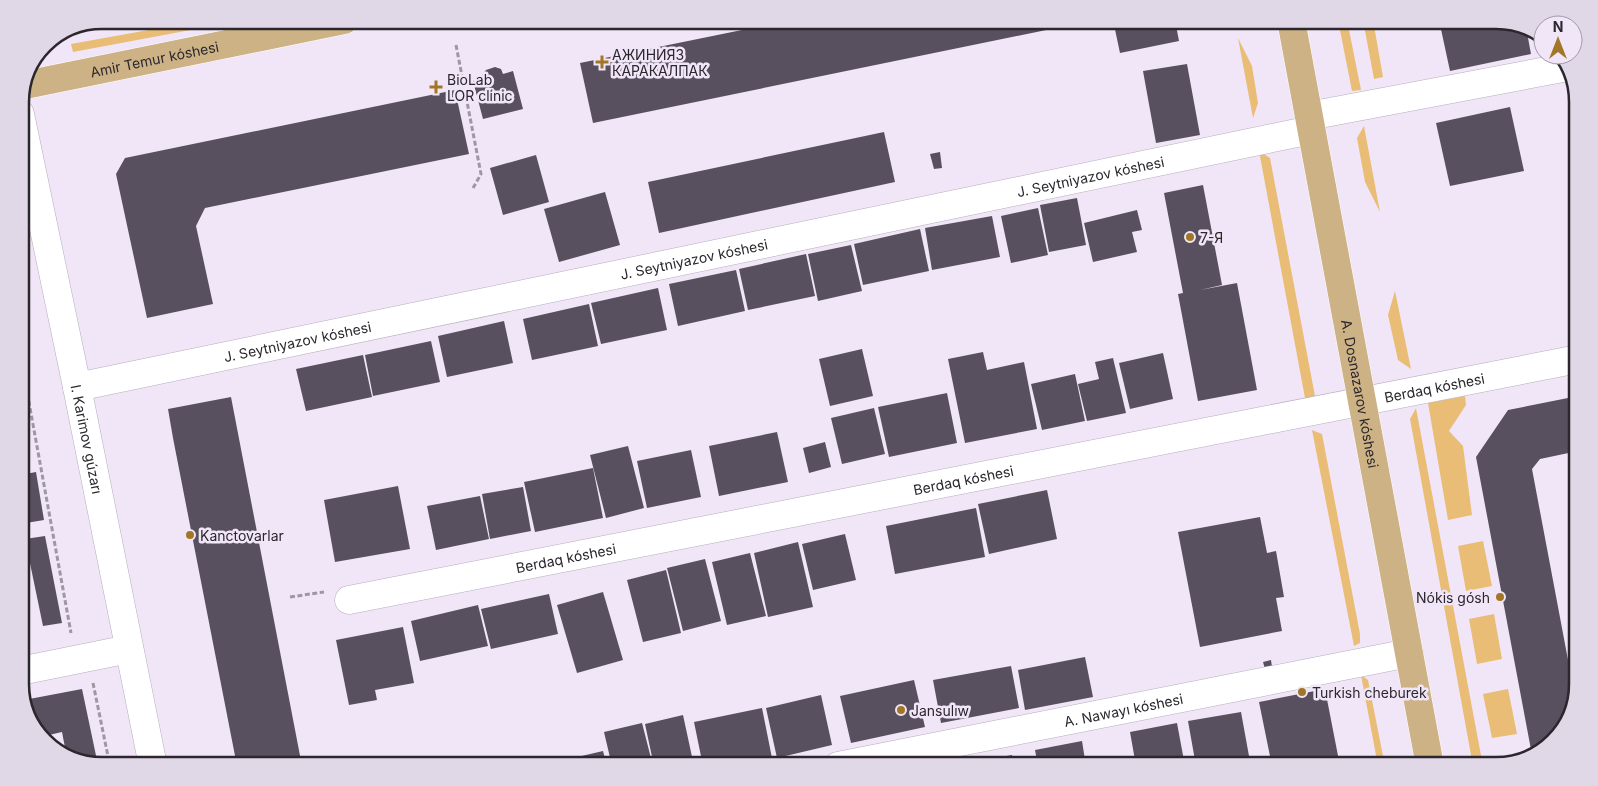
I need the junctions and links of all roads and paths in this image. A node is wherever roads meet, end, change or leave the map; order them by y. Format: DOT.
graph roads {
  1 [pos="300,29"];
  2 [pos="1293,29"];
  3 [pos="456,45"];
  4 [pos="1562,69"];
  5 [pos="31,84"];
  6 [pos="1310,123"];
  7 [pos="29,156"];
  8 [pos="473,188"];
  9 [pos="1569,361"];
  10 [pos="78,387"];
  11 [pos="1363,401"];
  12 [pos="29,402"];
  13 [pos="290,596"];
  14 [pos="349,600"];
  15 [pos="129,648"];
  16 [pos="1409,653"];
  17 [pos="76,659"];
  18 [pos="29,668"];
  19 [pos="108,757"];
  20 [pos="151,757"];
  21 [pos="883,757"];
  22 [pos="1428,757"];
  1 -- 5 [label="main road, Amir Temur kóshesi"];
  2 -- 6 [label="main road, A. Dosnazarov kóshesi"];
  3 -- 8 [label="path"];
  4 -- 6 [label="street, J. Seytniyazov kóshesi"];
  6 -- 10 [label="street, J. Seytniyazov kóshesi"];
  6 -- 11 [label="main road, A. Dosnazarov kóshesi"];
  7 -- 10 [label="street, I. Karimov gúzarı"];
  9 -- 11 [label="street, Berdaq kóshesi"];
  10 -- 15 [label="street, I. Karimov gúzarı"];
  11 -- 14 [label="street, Berdaq kóshesi"];
  11 -- 16 [label="main road, A. Dosnazarov kóshesi"];
  12 -- 17 [label="path"];
  13 -- 14 [label="path"];
  15 -- 17 [label="street"];
  15 -- 20 [label="street, I. Karimov gúzarı"];
  16 -- 21 [label="street, A. Nawayı kóshesi"];
  16 -- 22 [label="main road, A. Dosnazarov kóshesi"];
  17 -- 18 [label="street"];
  17 -- 19 [label="path"];
}
